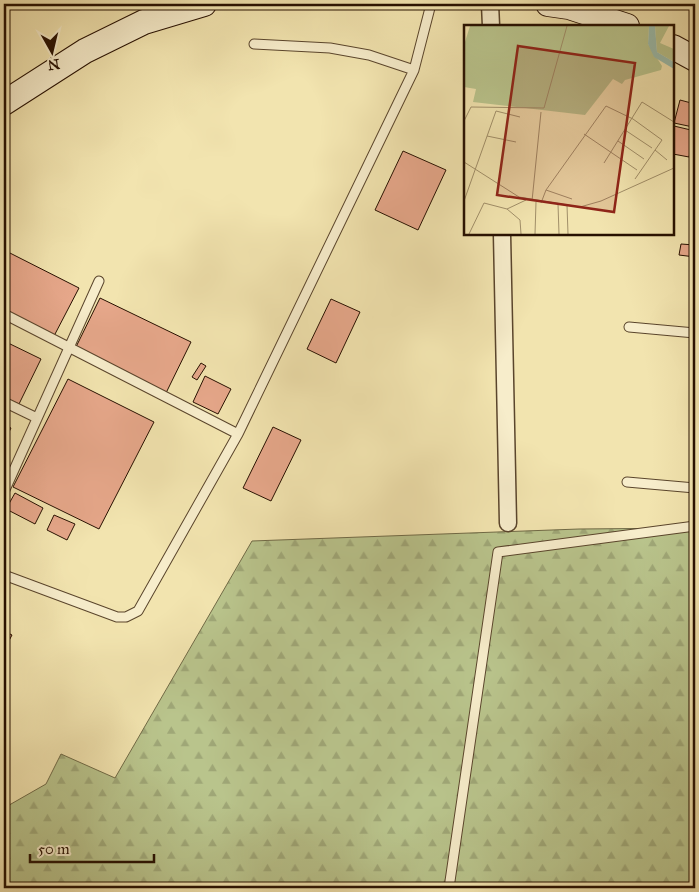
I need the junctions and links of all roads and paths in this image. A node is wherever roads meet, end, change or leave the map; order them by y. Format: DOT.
graph roads {
  1 [pos="204,4"];
  2 [pos="431,4"];
  3 [pos="490,4"];
  4 [pos="548,4"];
  5 [pos="491,25"];
  6 [pos="623,25"];
  7 [pos="254,44"];
  8 [pos="674,48"];
  9 [pos="695,59"];
  10 [pos="414,70"];
  11 [pos="4,103"];
  12 [pos="502,235"];
  13 [pos="100,281"];
  14 [pos="4,314"];
  15 [pos="629,327"];
  16 [pos="695,333"];
  17 [pos="69,346"];
  18 [pos="4,402"];
  19 [pos="37,418"];
  20 [pos="238,434"];
  21 [pos="626,482"];
  22 [pos="695,488"];
  23 [pos="4,490"];
  24 [pos="508,523"];
  25 [pos="695,526"];
  26 [pos="4,575"];
  27 [pos="449,888"];
  1 -- 11 [label="main road"];
  2 -- 10 [label="lane"];
  3 -- 5 [label="street"];
  4 -- 6 [label="main road"];
  7 -- 10 [label="lane"];
  8 -- 9 [label="main road"];
  10 -- 20 [label="lane"];
  12 -- 24 [label="street"];
  13 -- 17 [label="lane"];
  14 -- 17 [label="lane"];
  15 -- 16 [label="lane"];
  17 -- 19 [label="lane"];
  17 -- 20 [label="lane"];
  18 -- 19 [label="lane"];
  19 -- 23 [label="lane"];
  20 -- 26 [label="lane"];
  21 -- 22 [label="lane"];
  25 -- 27 [label="lane"];
}
